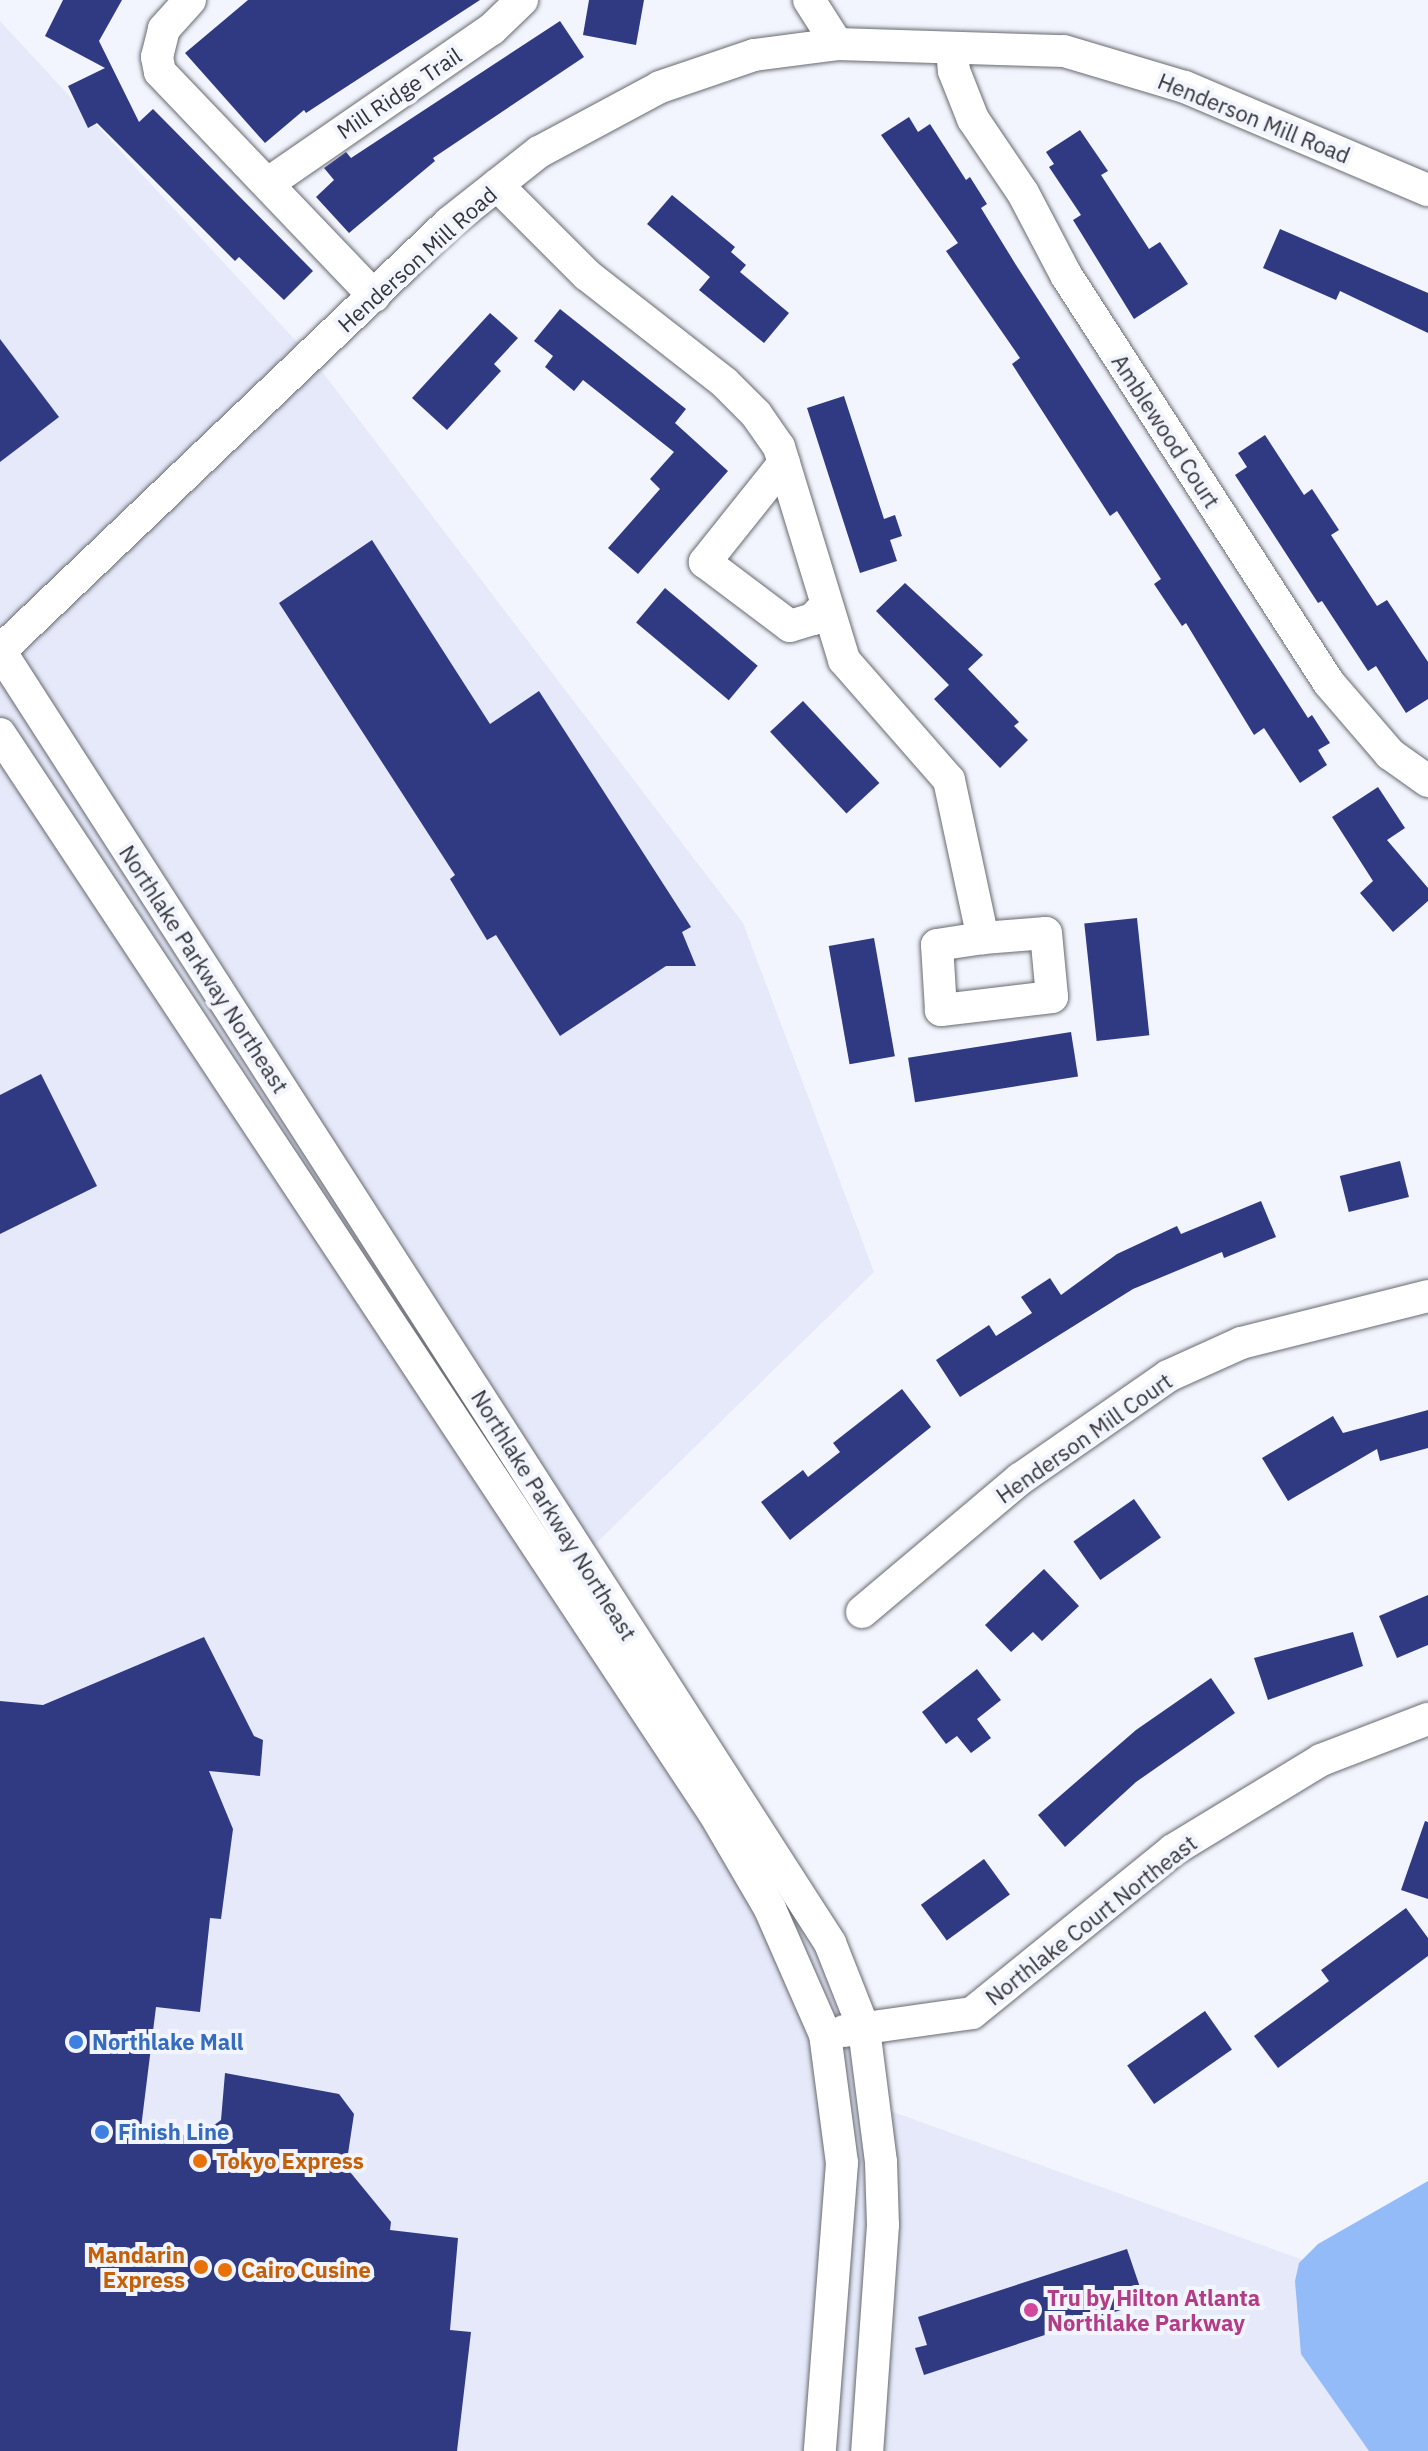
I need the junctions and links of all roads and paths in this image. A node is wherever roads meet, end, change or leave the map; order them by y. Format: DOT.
graph roads {
  1 [pos="190,0"];
  2 [pos="522,0"];
  3 [pos="809,0"];
  4 [pos="837,44"];
  5 [pos="952,49"];
  6 [pos="270,182"];
  7 [pos="497,185"];
  8 [pos="1428,190"];
  9 [pos="374,296"];
  10 [pos="784,463"];
  11 [pos="826,605"];
  12 [pos="0,651"];
  13 [pos="0,734"];
  14 [pos="1428,781"];
  15 [pos="983,938"];
  16 [pos="1428,1296"];
  17 [pos="862,1612"];
  18 [pos="1428,1719"];
  19 [pos="864,2029"];
  20 [pos="825,2034"];
  21 [pos="820,2451"];
  22 [pos="867,2451"];
  1 -- 6 [label="street"];
  2 -- 6 [label="street, Mill Ridge Trail"];
  3 -- 4 [label="street"];
  4 -- 5 [label="street, Henderson Mill Road"];
  4 -- 7 [label="street, Henderson Mill Road"];
  5 -- 8 [label="street, Henderson Mill Road"];
  5 -- 14 [label="street, Amblewood Court"];
  6 -- 9 [label="street"];
  7 -- 9 [label="street, Henderson Mill Road"];
  7 -- 10 [label="street"];
  9 -- 12 [label="street, Henderson Mill Road"];
  10 -- 11 [label="street"];
  10 -- 11 [label="street"];
  11 -- 15 [label="street"];
  12 -- 19 [label="street, Northlake Parkway Northeast"];
  13 -- 20 [label="street, Northlake Parkway Northeast"];
  16 -- 17 [label="street, Henderson Mill Court"];
  18 -- 19 [label="street, Northlake Court Northeast"];
  19 -- 20 [label="street, Northlake Court Northeast"];
  19 -- 22 [label="street, Northlake Parkway Northeast"];
  20 -- 21 [label="street, Northlake Parkway Northeast"];
}
